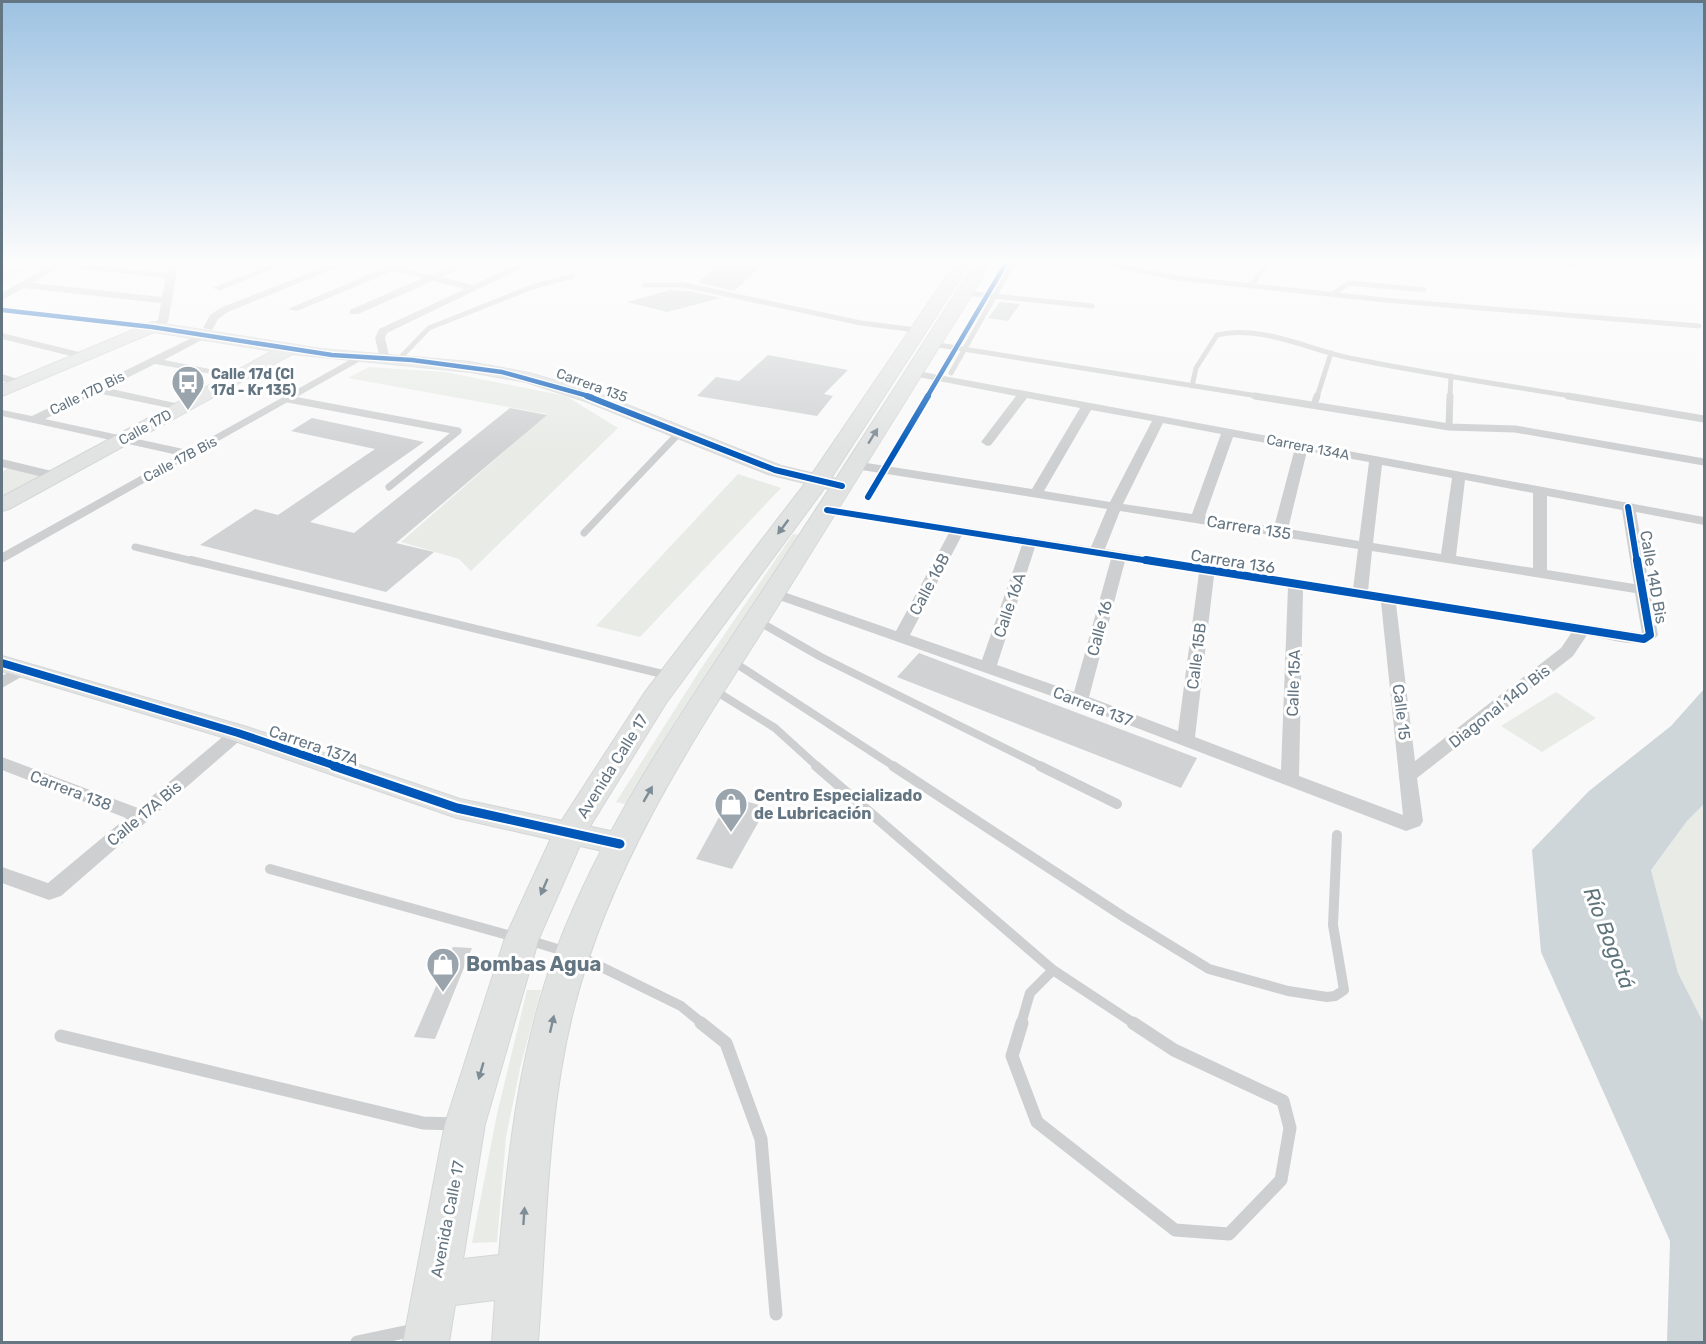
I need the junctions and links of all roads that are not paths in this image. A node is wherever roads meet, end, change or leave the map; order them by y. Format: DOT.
graph roads {
  1 [pos="150,328"];
  2 [pos="160,328"];
  3 [pos="209,328"];
  4 [pos="390,328"];
  5 [pos="430,328"];
  6 [pos="898,328"];
  7 [pos="942,328"];
  8 [pos="976,328"];
  9 [pos="916,330"];
  10 [pos="207,332"];
  11 [pos="2,336"];
  12 [pos="932,344"];
  13 [pos="289,349"];
  14 [pos="964,349"];
  15 [pos="1331,353"];
  16 [pos="83,356"];
  17 [pos="359,358"];
  18 [pos="392,360"];
  19 [pos="154,361"];
  20 [pos="912,373"];
  21 [pos="951,373"];
  22 [pos="1450,376"];
  23 [pos="2,377"];
  24 [pos="236,377"];
  25 [pos="20,383"];
  26 [pos="1192,386"];
  27 [pos="96,389"];
  28 [pos="2,391"];
  29 [pos="1024,394"];
  30 [pos="288,399"];
  31 [pos="1314,405"];
  32 [pos="1088,406"];
  33 [pos="180,408"];
  34 [pos="2,413"];
  35 [pos="1159,419"];
  36 [pos="1704,419"];
  37 [pos="33,420"];
  38 [pos="1449,427"];
  39 [pos="1228,432"];
  40 [pos="679,433"];
  41 [pos="123,439"];
  42 [pos="987,442"];
  43 [pos="1302,446"];
  44 [pos="189,454"];
  45 [pos="1376,460"];
  46 [pos="1704,462"];
  47 [pos="2,463"];
  48 [pos="1459,475"];
  49 [pos="55,476"];
  50 [pos="838,477"];
  51 [pos="388,487"];
  52 [pos="1540,490"];
  53 [pos="1036,494"];
  54 [pos="2,505"];
  55 [pos="1115,506"];
  56 [pos="1628,507"];
  57 [pos="827,510"];
  58 [pos="1197,519"];
  59 [pos="1704,521"];
  60 [pos="957,531"];
  61 [pos="1280,532"];
  62 [pos="584,533"];
  63 [pos="1030,542"];
  64 [pos="1365,546"];
  65 [pos="135,547"];
  66 [pos="1096,553"];
  67 [pos="1119,556"];
  68 [pos="2,559"];
  69 [pos="1448,559"];
  70 [pos="1207,570"];
  71 [pos="1540,573"];
  72 [pos="1296,585"];
  73 [pos="1643,590"];
  74 [pos="773,593"];
  75 [pos="1360,595"];
  76 [pos="1388,599"];
  77 [pos="756,620"];
  78 [pos="1582,630"];
  79 [pos="901,638"];
  80 [pos="1635,640"];
  81 [pos="729,660"];
  82 [pos="12,666"];
  83 [pos="988,668"];
  84 [pos="671,676"];
  85 [pos="2,683"];
  86 [pos="711,688"];
  87 [pos="1080,700"];
  88 [pos="238,734"];
  89 [pos="1186,741"];
  90 [pos="2,763"];
  91 [pos="1409,775"];
  92 [pos="1290,781"];
  93 [pos="1117,804"];
  94 [pos="141,816"];
  95 [pos="1410,824"];
  96 [pos="569,834"];
  97 [pos="1337,835"];
  98 [pos="620,844"];
  99 [pos="270,869"];
  100 [pos="2,875"];
  101 [pos="522,938"];
  102 [pos="572,953"];
  103 [pos="1053,970"];
  104 [pos="61,1036"];
  105 [pos="465,1124"];
  106 [pos="519,1275"];
  107 [pos="776,1314"];
  108 [pos="430,1318"];
  109 [pos="357,1342"];
  110 [pos="515,1342"];
  1 -- 16 [label="street"];
  2 -- 10 [label="street, Carrera 135"];
  3 -- 10 [label="street, Calle 17D Bis"];
  4 -- 18 [label="street"];
  5 -- 18 [label="lane"];
  6 -- 9 [label="lane"];
  7 -- 12 [label="main road, Avenida Calle 17"];
  8 -- 14 [label="lane"];
  9 -- 50 [label="main road, Avenida Calle 17"];
  10 -- 13 [label="street, Carrera 135"];
  10 -- 19 [label="street, Calle 17D Bis"];
  11 -- 16 [label="street"];
  12 -- 14 [label="lane"];
  12 -- 20 [label="main road, Avenida Calle 17"];
  13 -- 17 [label="street, Carrera 135"];
  13 -- 24 [label="street, Calle 17D"];
  14 -- 21 [label="lane"];
  14 -- 26 [label="lane"];
  15 -- 22 [label="lane"];
  15 -- 26 [label="lane"];
  15 -- 31 [label="lane"];
  16 -- 25 [label="street"];
  17 -- 18 [label="street, Carrera 135"];
  17 -- 30 [label="street, Calle 17B Bis"];
  18 -- 40 [label="street, Carrera 135"];
  19 -- 24 [label="street"];
  19 -- 27 [label="street, Calle 17D Bis"];
  20 -- 29 [label="street, Carrera 134A"];
  50 -- 20 [label="main road, Avenida Calle 17, one-way"];
  22 -- 36 [label="lane"];
  22 -- 38 [label="lane"];
  23 -- 25 [label="street"];
  24 -- 33 [label="street, Calle 17D"];
  25 -- 28 [label="street"];
  26 -- 31 [label="lane"];
  27 -- 33 [label="street"];
  27 -- 37 [label="street, Calle 17D Bis"];
  29 -- 32 [label="street, Carrera 134A"];
  29 -- 42 [label="street"];
  30 -- 44 [label="street, Calle 17B Bis"];
  30 -- 51 [label="lane"];
  31 -- 38 [label="lane"];
  32 -- 35 [label="street, Carrera 134A"];
  32 -- 53 [label="street"];
  33 -- 41 [label="street, Calle 17D"];
  34 -- 37 [label="street"];
  35 -- 39 [label="street, Carrera 134A"];
  35 -- 55 [label="street"];
  37 -- 41 [label="street"];
  38 -- 46 [label="lane"];
  39 -- 43 [label="street, Carrera 134A"];
  39 -- 58 [label="street"];
  40 -- 50 [label="street, Carrera 135"];
  40 -- 62 [label="lane"];
  41 -- 44 [label="street"];
  41 -- 49 [label="street, Calle 17D"];
  43 -- 45 [label="street, Carrera 134A"];
  43 -- 61 [label="street"];
  44 -- 68 [label="street, Calle 17B Bis"];
  45 -- 48 [label="street, Carrera 134A"];
  45 -- 64 [label="street"];
  47 -- 49 [label="street"];
  48 -- 52 [label="street, Carrera 134A"];
  48 -- 69 [label="street"];
  49 -- 54 [label="street, Calle 17D"];
  50 -- 53 [label="street, Carrera 135"];
  50 -- 57 [label="main road, Avenida Calle 17"];
  50 -- 84 [label="main road, Avenida Calle 17, one-way"];
  52 -- 56 [label="street, Carrera 134A"];
  52 -- 71 [label="street"];
  53 -- 55 [label="street, Carrera 135"];
  55 -- 58 [label="street, Carrera 135"];
  55 -- 66 [label="street"];
  56 -- 59 [label="street, Carrera 134A"];
  56 -- 73 [label="street, Calle 14D Bis"];
  57 -- 60 [label="street, Carrera 136"];
  57 -- 74 [label="main road, Avenida Calle 17"];
  58 -- 61 [label="street, Carrera 135"];
  60 -- 63 [label="street, Carrera 136"];
  60 -- 79 [label="street, Calle 16B"];
  61 -- 64 [label="street, Carrera 135"];
  63 -- 66 [label="street, Carrera 136"];
  63 -- 83 [label="street, Calle 16A"];
  64 -- 69 [label="street, Carrera 135"];
  64 -- 75 [label="street"];
  65 -- 84 [label="lane"];
  66 -- 67 [label="street, Carrera 136"];
  67 -- 70 [label="street, Carrera 136"];
  67 -- 87 [label="street, Calle 16"];
  69 -- 71 [label="street, Carrera 135"];
  70 -- 72 [label="street, Carrera 136"];
  70 -- 89 [label="street, Calle 15B"];
  71 -- 73 [label="street, Carrera 135"];
  72 -- 75 [label="street, Carrera 136"];
  72 -- 92 [label="street, Calle 15A"];
  73 -- 80 [label="street, Calle 14D Bis"];
  74 -- 77 [label="main road, Avenida Calle 17"];
  74 -- 79 [label="street, Carrera 137"];
  75 -- 76 [label="street, Carrera 136"];
  76 -- 78 [label="street, Carrera 136"];
  76 -- 91 [label="street, Calle 15"];
  77 -- 81 [label="main road, Avenida Calle 17"];
  77 -- 93 [label="lane"];
  78 -- 80 [label="street, Carrera 136"];
  78 -- 91 [label="street, Diagonal 14D Bis"];
  79 -- 83 [label="street, Carrera 137"];
  81 -- 86 [label="main road, Avenida Calle 17"];
  81 -- 97 [label="lane"];
  82 -- 85 [label="street"];
  82 -- 88 [label="street, Carrera 137A"];
  83 -- 87 [label="street, Carrera 137"];
  84 -- 96 [label="main road, Avenida Calle 17"];
  98 -- 86 [label="main road, Avenida Calle 17, one-way"];
  86 -- 103 [label="lane"];
  87 -- 89 [label="street, Carrera 137"];
  88 -- 94 [label="street, Calle 17A Bis"];
  88 -- 96 [label="street, Carrera 137A"];
  89 -- 92 [label="street, Carrera 137"];
  90 -- 94 [label="street, Carrera 138"];
  91 -- 95 [label="street, Calle 15"];
  92 -- 95 [label="street, Carrera 137"];
  94 -- 100 [label="street, Calle 17A Bis"];
  96 -- 98 [label="street, Carrera 137A"];
  96 -- 101 [label="main road, Avenida Calle 17, one-way"];
  98 -- 102 [label="main road, Avenida Calle 17"];
  99 -- 101 [label="lane"];
  101 -- 102 [label="lane"];
  101 -- 105 [label="main road, Avenida Calle 17, one-way"];
  106 -- 102 [label="main road, Avenida Calle 17, one-way"];
  102 -- 107 [label="lane"];
  103 -- 103 [label="lane"];
  104 -- 105 [label="lane"];
  105 -- 108 [label="main road, Avenida Calle 17"];
  106 -- 108 [label="main road"];
  106 -- 110 [label="main road, Avenida Calle 17"];
  108 -- 109 [label="lane"];
}
